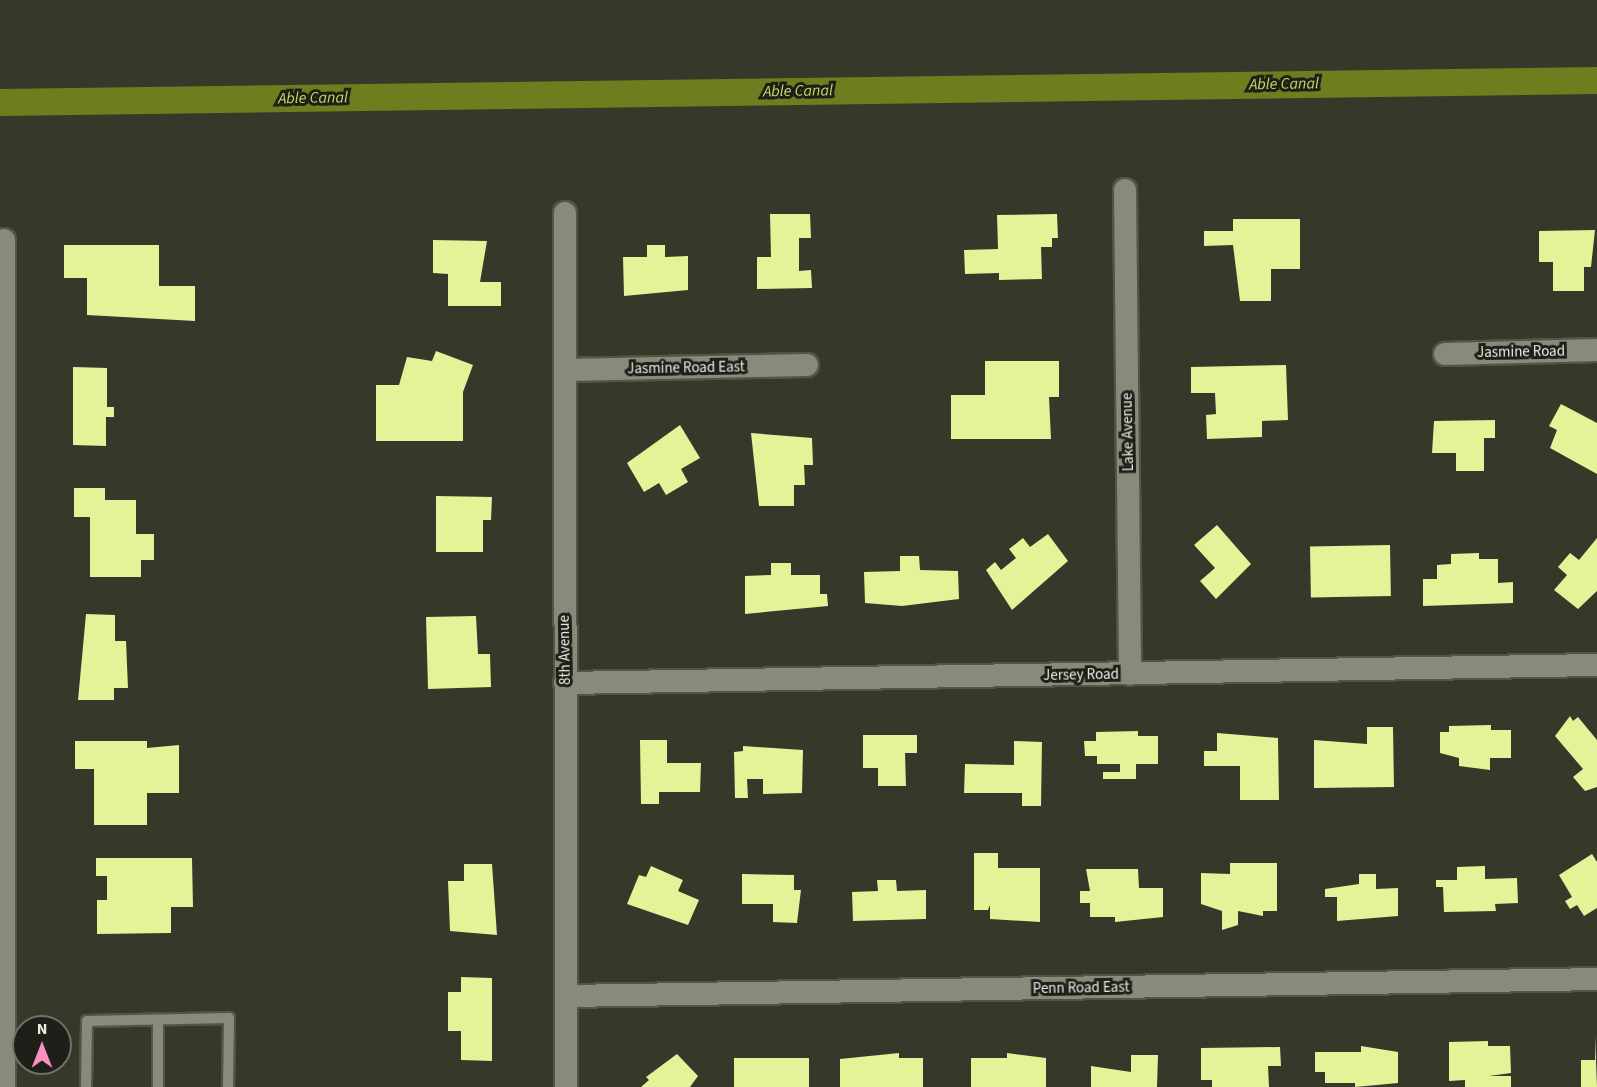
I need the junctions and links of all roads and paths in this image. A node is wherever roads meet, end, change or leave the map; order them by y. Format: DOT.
graph roads {
  1 [pos="1125,190"];
  2 [pos="566,213"];
  3 [pos="4,240"];
  4 [pos="1597,350"];
  5 [pos="1445,354"];
  6 [pos="807,365"];
  7 [pos="565,370"];
  8 [pos="1597,665"];
  9 [pos="1130,674"];
  10 [pos="566,682"];
  11 [pos="1597,979"];
  12 [pos="566,996"];
  13 [pos="158,1020"];
  14 [pos="4,1087"];
  15 [pos="86,1087"];
  16 [pos="158,1087"];
  17 [pos="228,1087"];
  18 [pos="566,1087"];
  1 -- 9 [label="street, Lake Avenue"];
  2 -- 7 [label="street, 8th Avenue"];
  3 -- 14 [label="street"];
  4 -- 5 [label="street, Jasmine Road"];
  6 -- 7 [label="street, Jasmine Road East"];
  7 -- 10 [label="street, 8th Avenue"];
  8 -- 9 [label="street, Jersey Road"];
  9 -- 10 [label="street, Jersey Road"];
  10 -- 12 [label="street, 8th Avenue"];
  11 -- 12 [label="street, Penn Road East"];
  12 -- 18 [label="street, 8th Avenue"];
  13 -- 15 [label="lane"];
  13 -- 16 [label="lane"];
  13 -- 17 [label="lane"];
}
